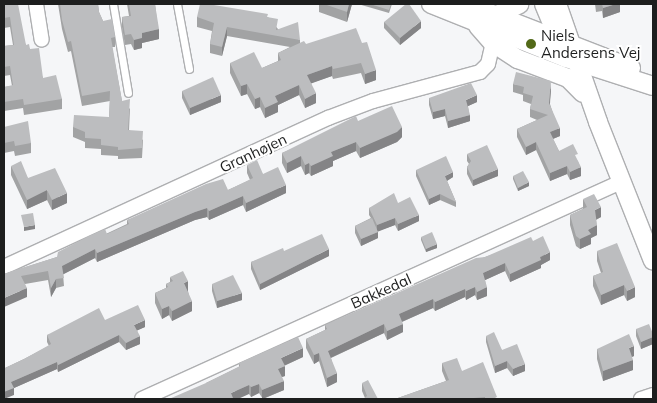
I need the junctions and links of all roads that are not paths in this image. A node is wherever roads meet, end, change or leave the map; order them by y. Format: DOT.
graph roads {
  1 [pos="36,4"];
  2 [pos="113,4"];
  3 [pos="177,4"];
  4 [pos="431,4"];
  5 [pos="466,4"];
  6 [pos="520,4"];
  7 [pos="544,4"];
  8 [pos="557,4"];
  9 [pos="497,16"];
  10 [pos="476,24"];
  11 [pos="42,40"];
  12 [pos="493,43"];
  13 [pos="569,51"];
  14 [pos="189,69"];
  15 [pos="653,78"];
  16 [pos="653,86"];
  17 [pos="128,93"];
  18 [pos="583,93"];
  19 [pos="598,122"];
  20 [pos="621,182"];
  21 [pos="653,261"];
  22 [pos="4,267"];
  23 [pos="653,395"];
  24 [pos="142,399"];
  25 [pos="641,399"];
  1 -- 11 [label="street"];
  2 -- 17 [label="lane"];
  3 -- 14 [label="lane"];
  4 -- 10 [label="street"];
  5 -- 9 [label="street"];
  6 -- 9 [label="street"];
  7 -- 13 [label="street"];
  8 -- 13 [label="street"];
  9 -- 13 [label="street"];
  10 -- 12 [label="street"];
  10 -- 13 [label="street"];
  12 -- 18 [label="street"];
  12 -- 22 [label="street, Granhøjen"];
  13 -- 15 [label="street"];
  13 -- 16 [label="street"];
  13 -- 18 [label="street"];
  13 -- 19 [label="street"];
  18 -- 19 [label="street"];
  19 -- 20 [label="street"];
  20 -- 21 [label="street"];
  20 -- 24 [label="street, Bakkedal"];
  23 -- 25 [label="street"];
}
